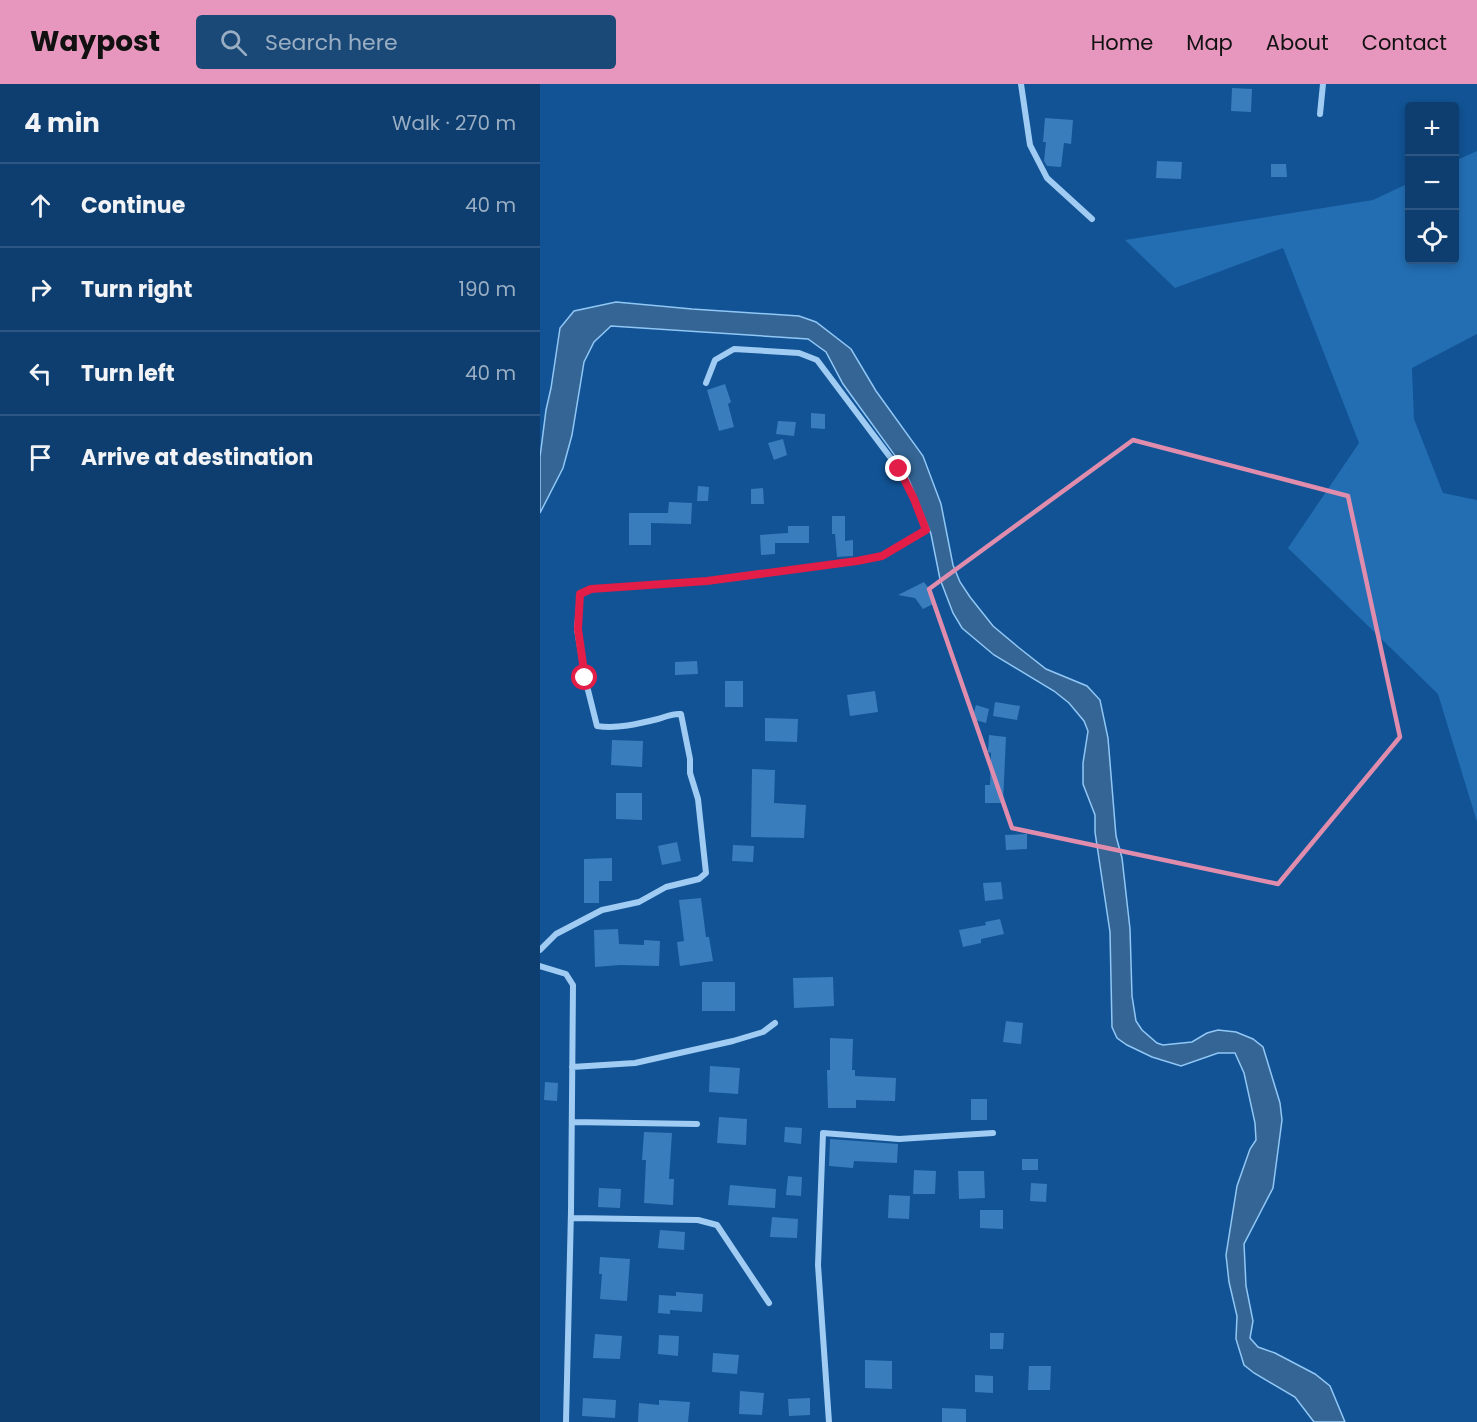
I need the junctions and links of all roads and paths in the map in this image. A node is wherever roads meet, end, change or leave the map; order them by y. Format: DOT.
graph roads {
  1 [pos="1021,84"];
  2 [pos="1323,84"];
  3 [pos="1320,114"];
  4 [pos="1092,219"];
  5 [pos="706,383"];
  6 [pos="540,950"];
  7 [pos="540,966"];
  8 [pos="775,1023"];
  9 [pos="572,1067"];
  10 [pos="572,1122"];
  11 [pos="697,1124"];
  12 [pos="993,1133"];
  13 [pos="571,1218"];
  14 [pos="769,1303"];
  15 [pos="566,1422"];
  16 [pos="829,1422"];
  1 -- 4 [label="street"];
  2 -- 3 [label="street"];
  5 -- 6 [label="street"];
  7 -- 9 [label="street"];
  8 -- 9 [label="street"];
  9 -- 10 [label="street"];
  10 -- 11 [label="street"];
  10 -- 13 [label="street"];
  12 -- 16 [label="street"];
  13 -- 14 [label="street"];
  13 -- 15 [label="street"];
}
